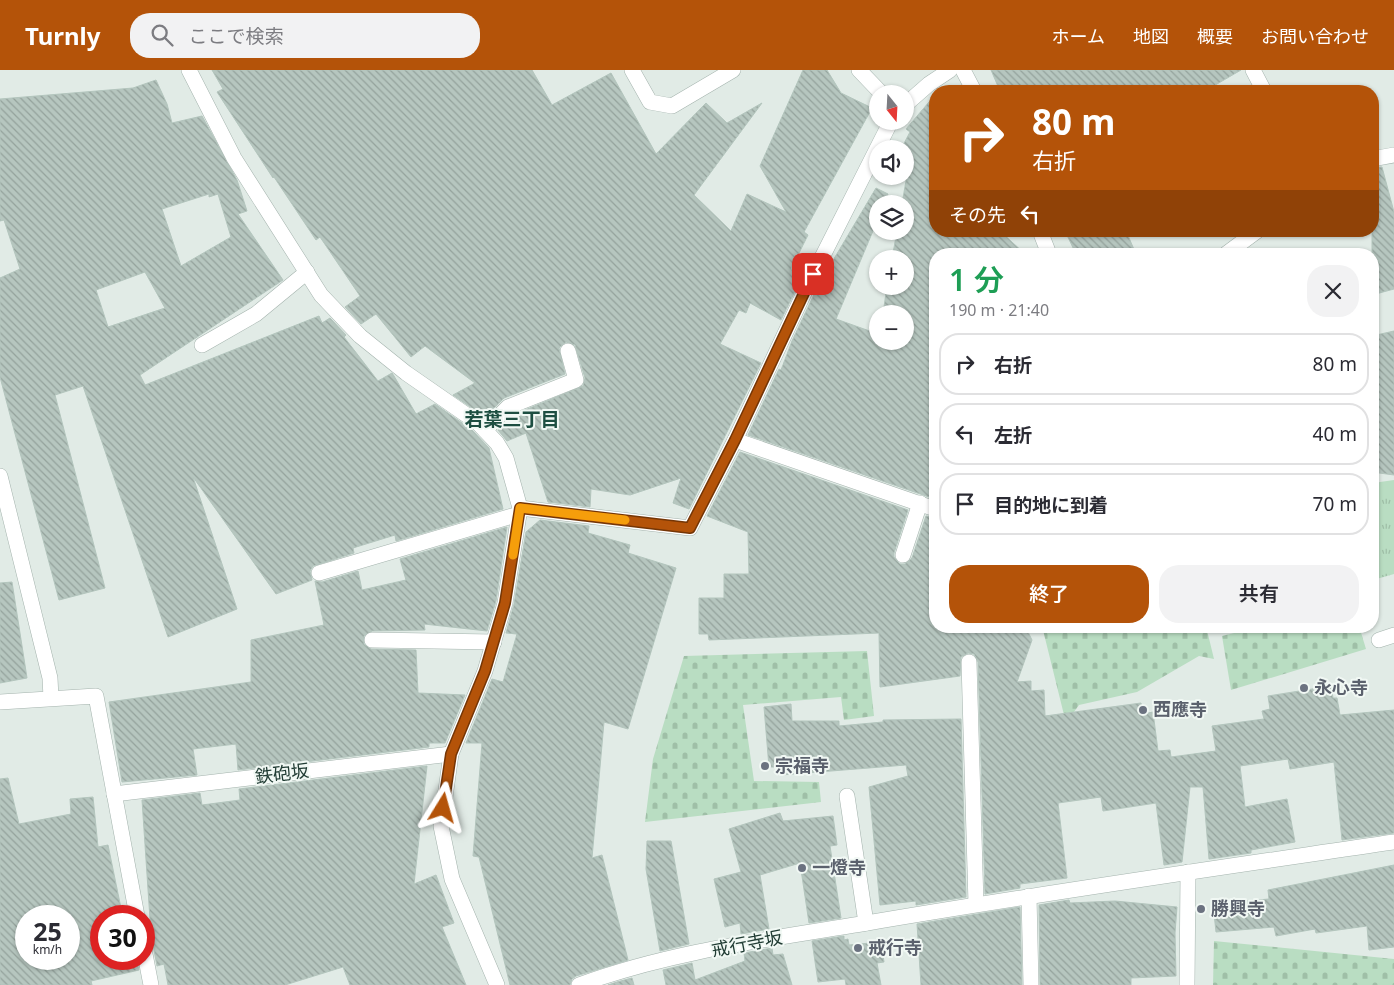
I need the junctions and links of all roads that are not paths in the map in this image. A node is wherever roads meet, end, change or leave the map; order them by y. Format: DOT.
graph roads {
  1 [pos="188,70"];
  2 [pos="632,70"];
  3 [pos="733,70"];
  4 [pos="859,70"];
  5 [pos="950,70"];
  6 [pos="963,70"];
  7 [pos="1253,70"];
  8 [pos="873,85"];
  9 [pos="971,85"];
  10 [pos="1261,85"];
  11 [pos="914,96"];
  12 [pos="886,130"];
  13 [pos="1394,155"];
  14 [pos="1379,158"];
  15 [pos="1249,237"];
  16 [pos="1234,248"];
  17 [pos="307,272"];
  18 [pos="202,345"];
  19 [pos="568,350"];
  20 [pos="485,430"];
  21 [pos="735,440"];
  22 [pos="0,476"];
  23 [pos="920,503"];
  24 [pos="929,507"];
  25 [pos="520,511"];
  26 [pos="903,555"];
  27 [pos="319,573"];
  28 [pos="1394,635"];
  29 [pos="372,640"];
  30 [pos="1379,640"];
  31 [pos="494,642"];
  32 [pos="969,662"];
  33 [pos="51,698"];
  34 [pos="0,702"];
  35 [pos="451,754"];
  36 [pos="114,794"];
  37 [pos="847,796"];
  38 [pos="1394,842"];
  39 [pos="1195,871"];
  40 [pos="1029,896"];
  41 [pos="976,904"];
  42 [pos="135,905"];
  43 [pos="866,923"];
  44 [pos="147,970"];
  45 [pos="150,985"];
  46 [pos="497,985"];
  47 [pos="579,985"];
  48 [pos="1031,985"];
  49 [pos="1187,985"];
  1 -- 17 [label="street"];
  2 -- 3 [label="street"];
  4 -- 8 [label="street"];
  5 -- 11 [label="street"];
  6 -- 9 [label="street"];
  7 -- 10 [label="street"];
  12 -- 21 [label="street"];
  13 -- 14 [label="street"];
  15 -- 16 [label="street"];
  17 -- 18 [label="street"];
  17 -- 20 [label="street"];
  19 -- 20 [label="street"];
  20 -- 25 [label="street"];
  21 -- 23 [label="street"];
  21 -- 25 [label="street"];
  22 -- 33 [label="street"];
  23 -- 24 [label="street"];
  23 -- 26 [label="street"];
  25 -- 27 [label="street"];
  25 -- 31 [label="street"];
  28 -- 30 [label="street"];
  29 -- 31 [label="street"];
  31 -- 35 [label="street"];
  32 -- 41 [label="street"];
  33 -- 34 [label="street"];
  33 -- 36 [label="street"];
  35 -- 36 [label="street, 鉄砲坂"];
  35 -- 46 [label="street"];
  36 -- 42 [label="street"];
  37 -- 43 [label="street"];
  38 -- 39 [label="street, 戒行寺坂"];
  39 -- 40 [label="street, 戒行寺坂"];
  39 -- 49 [label="street"];
  40 -- 41 [label="street, 戒行寺坂"];
  40 -- 48 [label="street"];
  41 -- 43 [label="street, 戒行寺坂"];
  43 -- 47 [label="street, 戒行寺坂"];
  44 -- 45 [label="street"];
}
